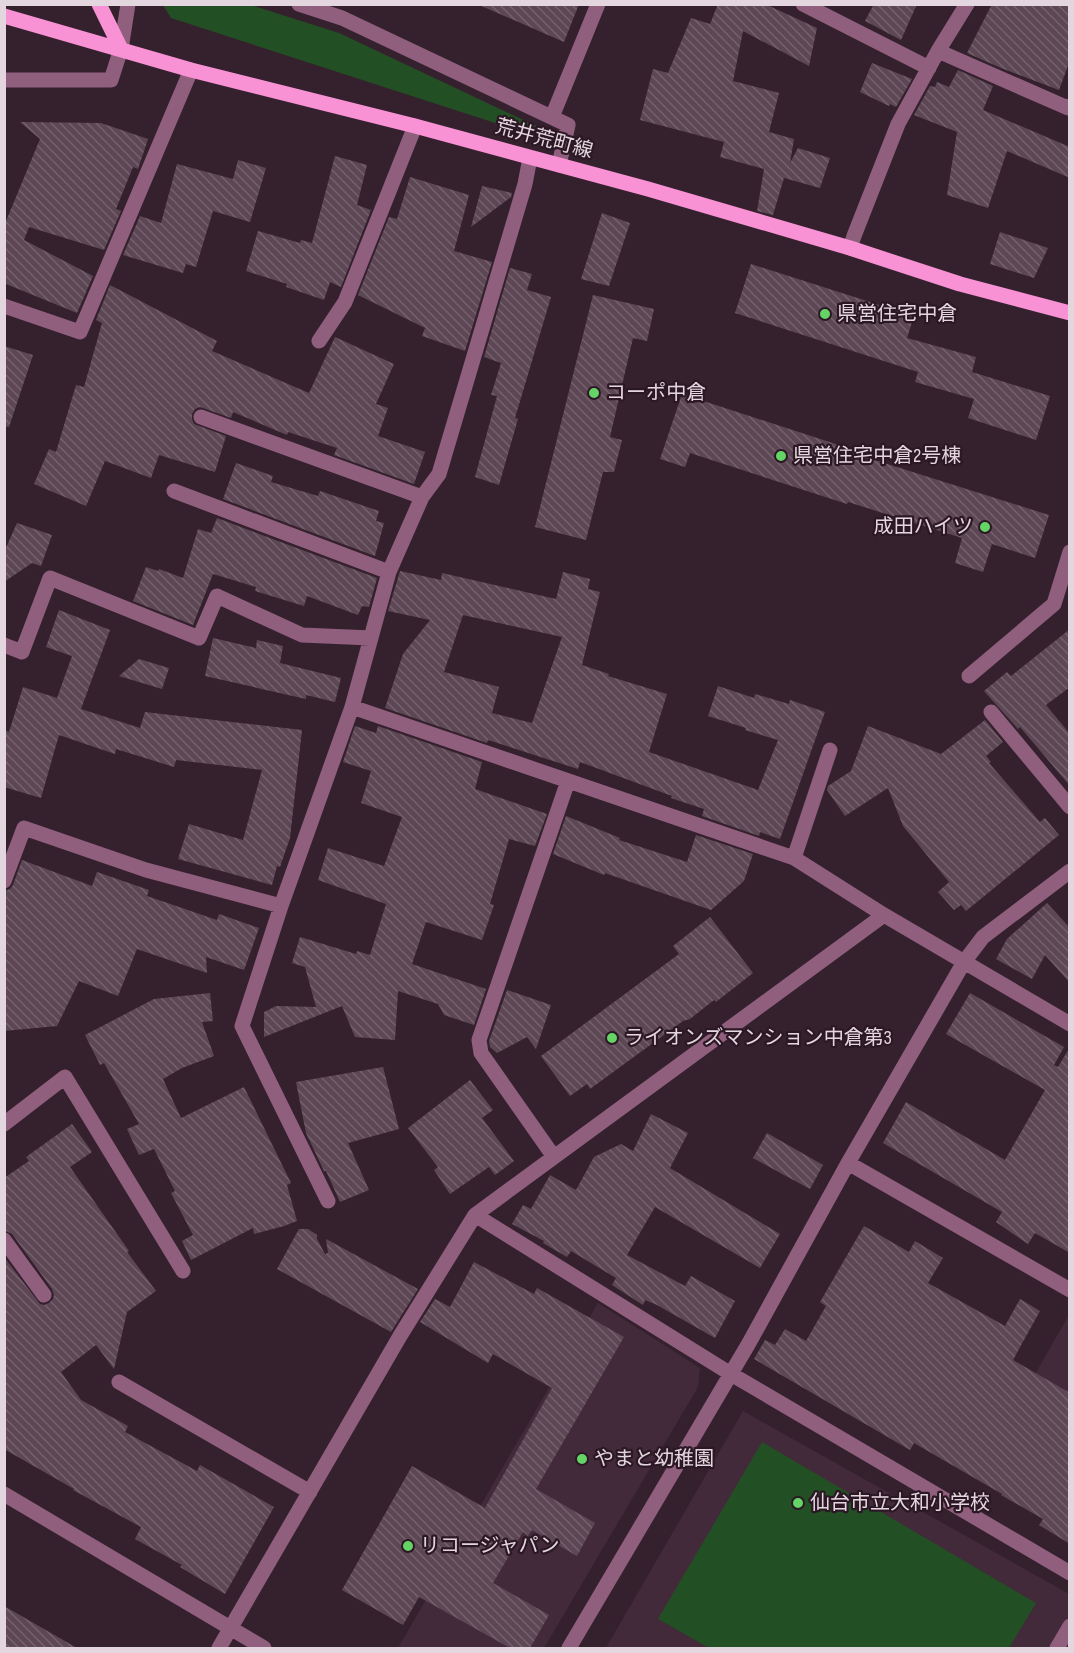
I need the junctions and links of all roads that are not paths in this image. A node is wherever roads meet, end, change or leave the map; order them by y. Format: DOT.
graph roads {
  1 [pos="99,4"];
  2 [pos="128,4"];
  3 [pos="299,4"];
  4 [pos="598,4"];
  5 [pos="803,4"];
  6 [pos="967,4"];
  7 [pos="345,11"];
  8 [pos="4,16"];
  9 [pos="121,49"];
  10 [pos="938,51"];
  11 [pos="929,68"];
  12 [pos="191,70"];
  13 [pos="6,84"];
  14 [pos="1070,106"];
  15 [pos="552,117"];
  16 [pos="415,126"];
  17 [pos="530,158"];
  18 [pos="559,165"];
  19 [pos="850,248"];
  20 [pos="4,306"];
  21 [pos="1070,313"];
  22 [pos="319,341"];
  23 [pos="201,417"];
  24 [pos="174,490"];
  25 [pos="422,497"];
  26 [pos="1070,552"];
  27 [pos="389,572"];
  28 [pos="371,638"];
  29 [pos="4,645"];
  30 [pos="969,676"];
  31 [pos="352,707"];
  32 [pos="991,712"];
  33 [pos="830,750"];
  34 [pos="568,781"];
  35 [pos="1070,807"];
  36 [pos="794,858"];
  37 [pos="1070,871"];
  38 [pos="4,881"];
  39 [pos="281,906"];
  40 [pos="884,915"];
  41 [pos="964,962"];
  42 [pos="1070,1024"];
  43 [pos="4,1124"];
  44 [pos="555,1157"];
  45 [pos="848,1163"];
  46 [pos="328,1201"];
  47 [pos="475,1215"];
  48 [pos="4,1240"];
  49 [pos="183,1270"];
  50 [pos="1070,1290"];
  51 [pos="44,1295"];
  52 [pos="731,1374"];
  53 [pos="119,1382"];
  54 [pos="310,1492"];
  55 [pos="4,1494"];
  56 [pos="1070,1573"];
  57 [pos="1070,1626"];
  58 [pos="231,1629"];
  59 [pos="219,1648"];
  60 [pos="264,1648"];
  61 [pos="569,1648"];
  62 [pos="1057,1648"];
  1 -- 9 [label="main road"];
  2 -- 9 [label="street"];
  3 -- 7 [label="street"];
  4 -- 15 [label="street"];
  5 -- 11 [label="street"];
  6 -- 10 [label="street"];
  7 -- 15 [label="street"];
  8 -- 9 [label="main road, 荒井荒町線"];
  9 -- 12 [label="main road, 荒井荒町線"];
  9 -- 13 [label="street"];
  10 -- 11 [label="street"];
  10 -- 14 [label="street"];
  11 -- 19 [label="street"];
  12 -- 16 [label="main road, 荒井荒町線"];
  12 -- 20 [label="street"];
  15 -- 18 [label="street"];
  16 -- 17 [label="main road, 荒井荒町線"];
  16 -- 22 [label="street"];
  17 -- 18 [label="main road, 荒井荒町線"];
  17 -- 25 [label="street"];
  18 -- 19 [label="main road, 荒井荒町線"];
  19 -- 21 [label="main road, 荒井荒町線"];
  23 -- 25 [label="street"];
  24 -- 27 [label="street"];
  25 -- 27 [label="street"];
  26 -- 30 [label="street"];
  27 -- 28 [label="street"];
  28 -- 29 [label="street"];
  28 -- 31 [label="street"];
  31 -- 34 [label="street"];
  31 -- 39 [label="street"];
  32 -- 35 [label="street"];
  33 -- 36 [label="street"];
  34 -- 36 [label="street"];
  34 -- 44 [label="street"];
  36 -- 40 [label="street"];
  37 -- 41 [label="street"];
  38 -- 39 [label="street"];
  39 -- 46 [label="street"];
  40 -- 41 [label="street"];
  40 -- 44 [label="street"];
  41 -- 42 [label="street"];
  41 -- 45 [label="street"];
  43 -- 49 [label="street"];
  44 -- 47 [label="street"];
  45 -- 50 [label="street"];
  45 -- 52 [label="street"];
  47 -- 52 [label="street"];
  47 -- 54 [label="street"];
  48 -- 51 [label="street"];
  52 -- 56 [label="street"];
  52 -- 61 [label="street"];
  53 -- 54 [label="street"];
  54 -- 58 [label="street"];
  55 -- 58 [label="street"];
  57 -- 62 [label="street"];
  58 -- 59 [label="street"];
  58 -- 60 [label="street"];
}
